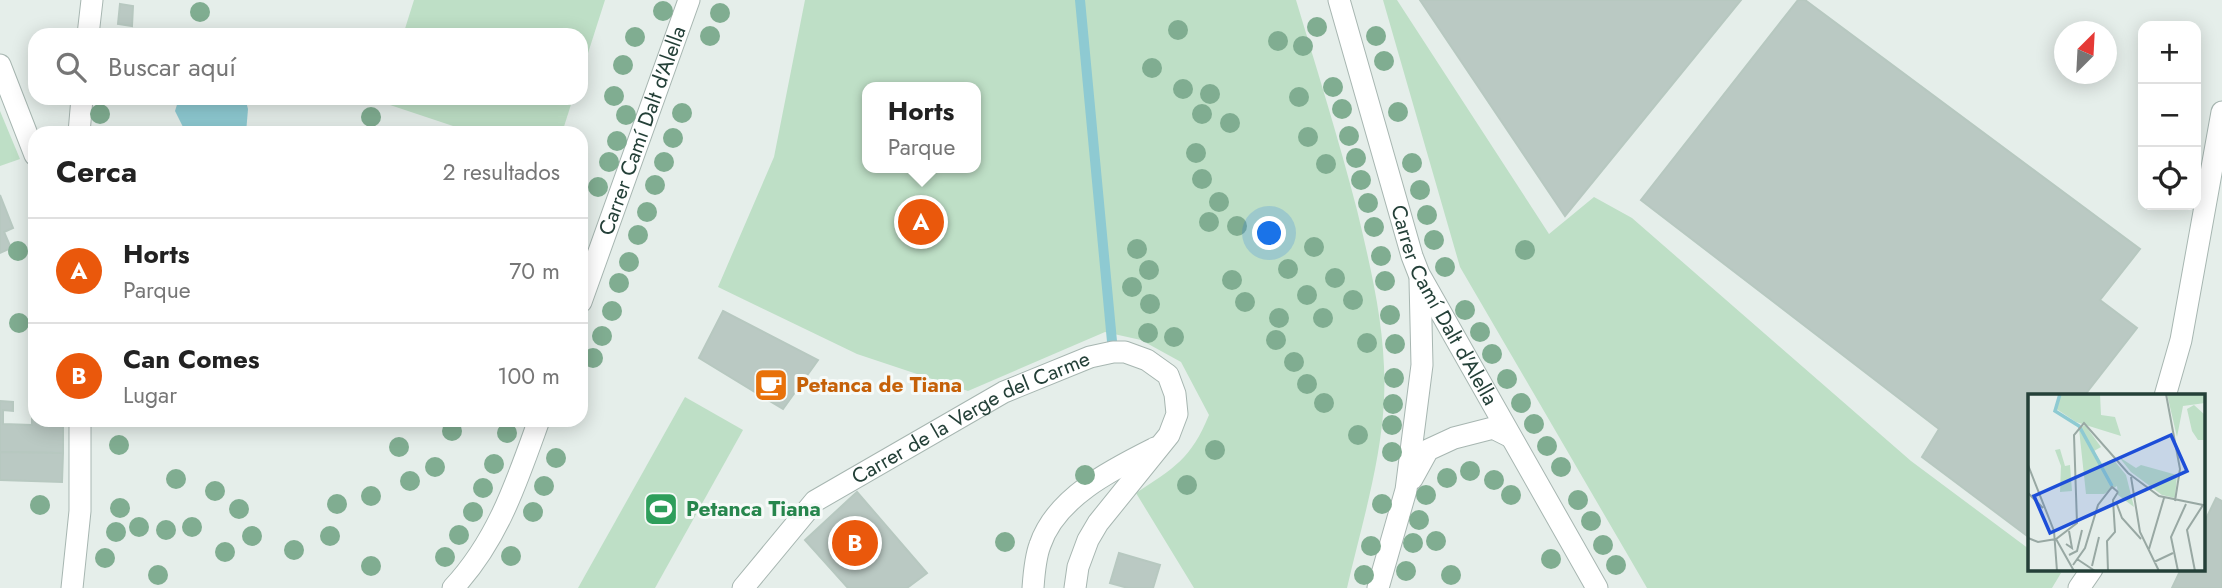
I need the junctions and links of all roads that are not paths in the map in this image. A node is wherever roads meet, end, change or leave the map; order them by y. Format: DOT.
graph roads {
  1 [pos="92,0"];
  2 [pos="689,0"];
  3 [pos="1339,0"];
  4 [pos="89,28"];
  5 [pos="0,65"];
  6 [pos="81,105"];
  7 [pos="2222,112"];
  8 [pos="80,126"];
  9 [pos="28,137"];
  10 [pos="1419,274"];
  11 [pos="588,282"];
  12 [pos="2166,394"];
  13 [pos="80,427"];
  14 [pos="536,427"];
  15 [pos="1509,436"];
  16 [pos="1163,444"];
  17 [pos="1406,491"];
  18 [pos="2091,570"];
  19 [pos="72,588"];
  20 [pos="453,588"];
  21 [pos="743,588"];
  22 [pos="1033,588"];
  23 [pos="1075,588"];
  24 [pos="1378,588"];
  25 [pos="1597,588"];
  26 [pos="2079,588"];
  1 -- 4 [label="street"];
  2 -- 11 [label="street, Carrer Camí Dalt d'Alella"];
  3 -- 10 [label="street, Carrer Camí Dalt d'Alella"];
  5 -- 9 [label="street"];
  6 -- 8 [label="street"];
  7 -- 12 [label="street"];
  10 -- 15 [label="street, Carrer Camí Dalt d'Alella"];
  10 -- 17 [label="street"];
  13 -- 19 [label="street"];
  14 -- 20 [label="street"];
  15 -- 17 [label="street"];
  15 -- 25 [label="street, Carrer Camí Dalt d'Alella"];
  16 -- 21 [label="street, Carrer de la Verge del Carme"];
  16 -- 22 [label="street"];
  16 -- 23 [label="street"];
  17 -- 24 [label="street"];
  18 -- 26 [label="street"];
}
